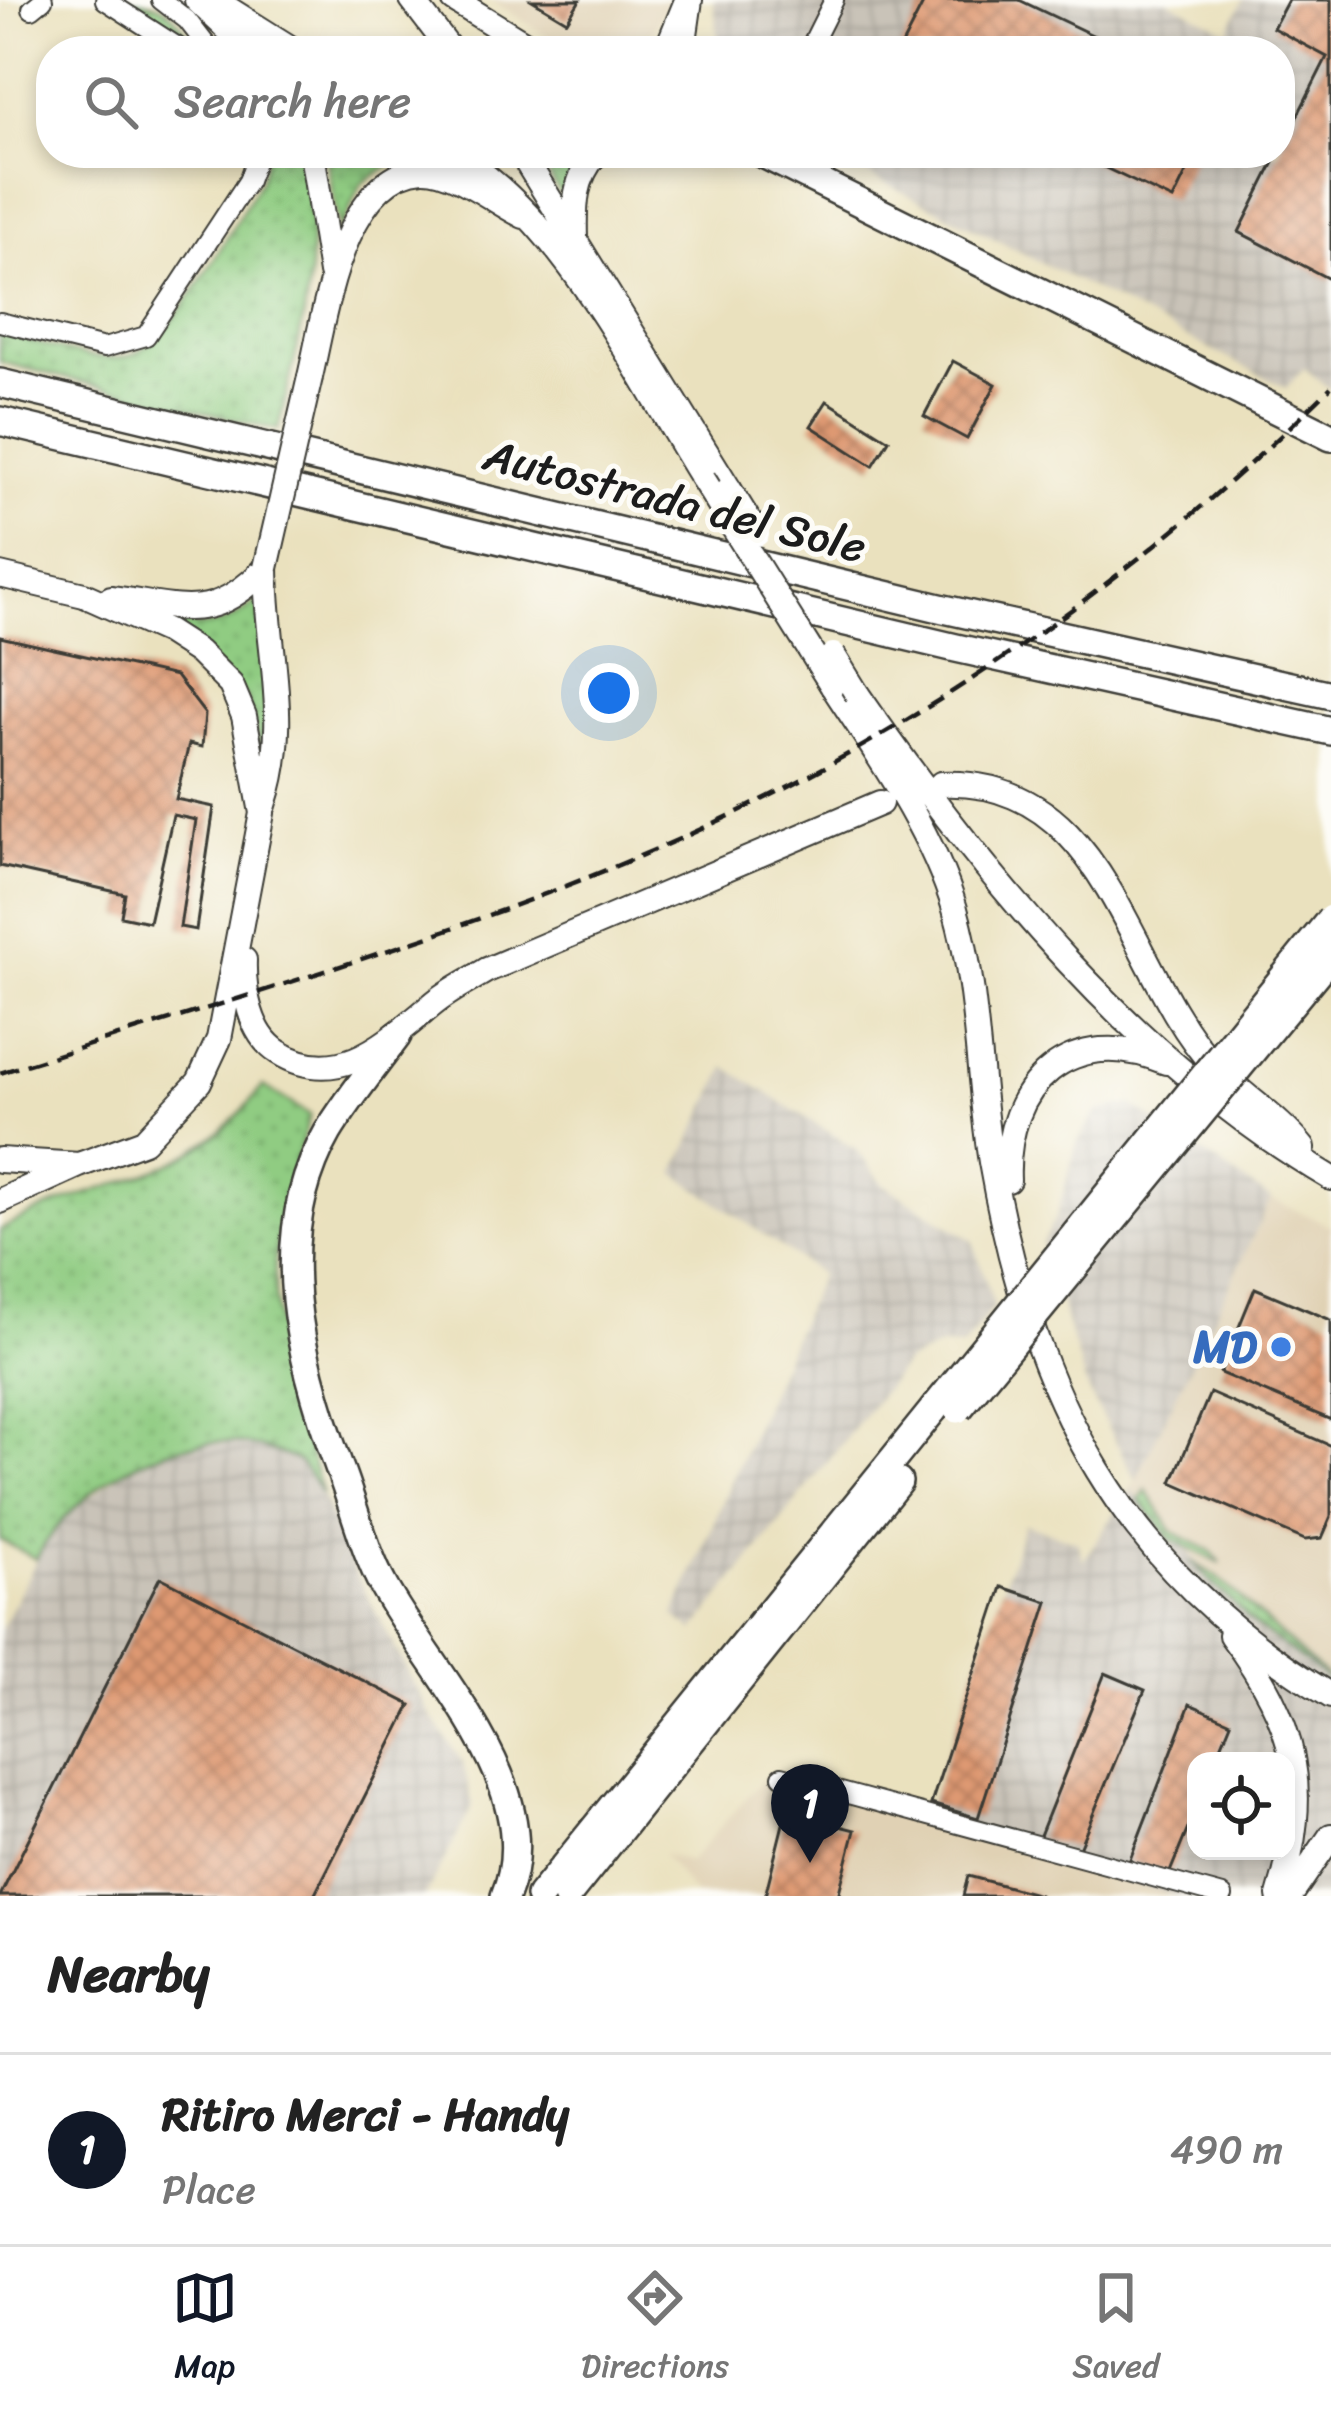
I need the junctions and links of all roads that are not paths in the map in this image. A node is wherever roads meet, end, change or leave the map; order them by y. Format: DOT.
graph roads {
  1 [pos="105,0"];
  2 [pos="161,0"];
  3 [pos="197,0"];
  4 [pos="214,0"];
  5 [pos="412,0"];
  6 [pos="454,0"];
  7 [pos="688,0"];
  8 [pos="834,0"];
  9 [pos="161,36"];
  10 [pos="199,36"];
  11 [pos="235,36"];
  12 [pos="271,36"];
  13 [pos="440,36"];
  14 [pos="513,36"];
  15 [pos="670,36"];
  16 [pos="688,36"];
  17 [pos="816,36"];
  18 [pos="253,168"];
  19 [pos="315,168"];
  20 [pos="475,168"];
  21 [pos="530,168"];
  22 [pos="585,168"];
  23 [pos="794,168"];
  24 [pos="526,217"];
  25 [pos="575,240"];
  26 [pos="331,282"];
  27 [pos="0,322"];
  28 [pos="0,383"];
  29 [pos="0,421"];
  30 [pos="1330,436"];
  31 [pos="266,568"];
  32 [pos="0,575"];
  33 [pos="84,595"];
  34 [pos="1331,695"];
  35 [pos="1331,731"];
  36 [pos="941,784"];
  37 [pos="880,803"];
  38 [pos="262,813"];
  39 [pos="245,903"];
  40 [pos="1331,919"];
  41 [pos="1331,955"];
  42 [pos="398,1036"];
  43 [pos="1179,1068"];
  44 [pos="0,1160"];
  45 [pos="80,1165"];
  46 [pos="1327,1176"];
  47 [pos="4,1202"];
  48 [pos="1011,1249"];
  49 [pos="940,1415"];
  50 [pos="1208,1604"];
  51 [pos="1331,1696"];
  52 [pos="782,1776"];
  53 [pos="1331,1836"];
  54 [pos="505,1896"];
  55 [pos="540,1896"];
  56 [pos="567,1896"];
  57 [pos="1223,1896"];
  58 [pos="1279,1896"];
  59 [pos="1291,1896"];
  1 -- 9 [label="street"];
  2 -- 10 [label="street"];
  3 -- 11 [label="main road"];
  4 -- 12 [label="main road"];
  5 -- 13 [label="main road"];
  6 -- 14 [label="main road"];
  7 -- 15 [label="street"];
  7 -- 16 [label="street"];
  8 -- 17 [label="street"];
  18 -- 27 [label="street"];
  19 -- 26 [label="main road"];
  20 -- 24 [label="main road"];
  21 -- 25 [label="main road"];
  22 -- 25 [label="main road"];
  23 -- 30 [label="highway"];
  24 -- 26 [label="main road"];
  24 -- 48 [label="main road, bridge"];
  25 -- 43 [label="main road, bridge"];
  26 -- 31 [label="main road, bridge"];
  28 -- 34 [label="highway, Autostrada del Sole"];
  29 -- 35 [label="highway, Autostrada del Sole"];
  31 -- 33 [label="main road"];
  31 -- 38 [label="main road"];
  32 -- 33 [label="main road"];
  33 -- 38 [label="main road"];
  36 -- 46 [label="main road"];
  37 -- 42 [label="main road"];
  38 -- 39 [label="main road"];
  39 -- 42 [label="main road"];
  39 -- 45 [label="main road"];
  40 -- 49 [label="highway, bridge"];
  41 -- 49 [label="highway, bridge"];
  42 -- 54 [label="highway"];
  43 -- 46 [label="main road"];
  43 -- 48 [label="main road"];
  44 -- 45 [label="main road"];
  45 -- 47 [label="main road"];
  48 -- 50 [label="main road"];
  49 -- 55 [label="highway"];
  49 -- 56 [label="highway"];
  50 -- 51 [label="main road"];
  50 -- 58 [label="main road"];
  52 -- 57 [label="street"];
  53 -- 59 [label="main road"];
}
